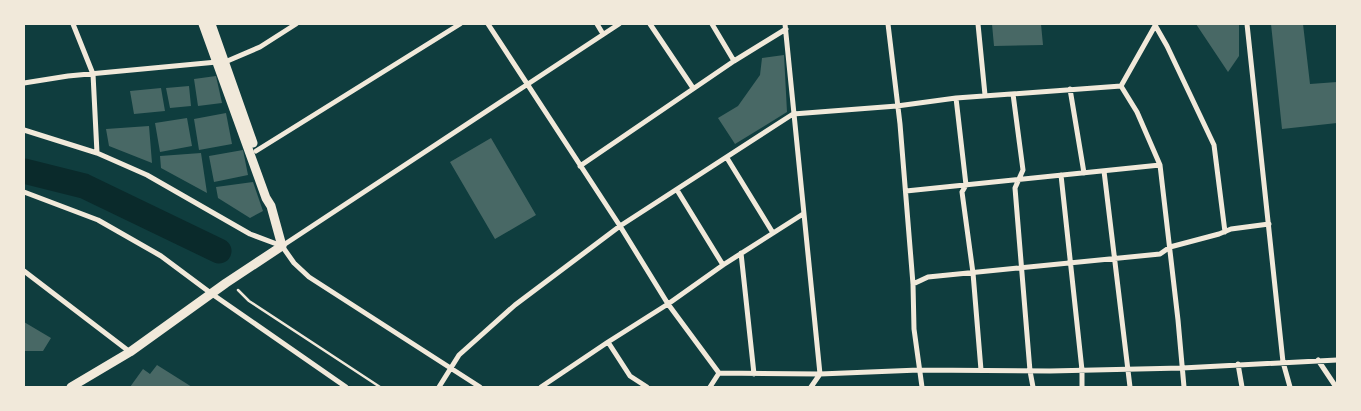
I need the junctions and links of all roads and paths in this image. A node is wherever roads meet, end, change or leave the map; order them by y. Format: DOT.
graph roads {
  1 [pos="73,24"];
  2 [pos="203,24"];
  3 [pos="211,24"];
  4 [pos="296,24"];
  5 [pos="460,24"];
  6 [pos="488,24"];
  7 [pos="597,24"];
  8 [pos="619,24"];
  9 [pos="650,24"];
  10 [pos="712,24"];
  11 [pos="888,24"];
  12 [pos="978,24"];
  13 [pos="1247,24"];
  14 [pos="1155,25"];
  15 [pos="785,27"];
  16 [pos="603,34"];
  17 [pos="734,60"];
  18 [pos="221,62"];
  19 [pos="92,74"];
  20 [pos="24,83"];
  21 [pos="528,83"];
  22 [pos="1121,86"];
  23 [pos="693,88"];
  24 [pos="1070,89"];
  25 [pos="1013,94"];
  26 [pos="985,95"];
  27 [pos="956,98"];
  28 [pos="897,106"];
  29 [pos="793,114"];
  30 [pos="24,130"];
  31 [pos="256,151"];
  32 [pos="97,153"];
  33 [pos="727,158"];
  34 [pos="1160,165"];
  35 [pos="580,166"];
  36 [pos="1104,170"];
  37 [pos="1084,173"];
  38 [pos="1061,175"];
  39 [pos="1018,179"];
  40 [pos="966,185"];
  41 [pos="677,190"];
  42 [pos="906,191"];
  43 [pos="24,192"];
  44 [pos="271,206"];
  45 [pos="804,214"];
  46 [pos="1269,224"];
  47 [pos="620,226"];
  48 [pos="1225,232"];
  49 [pos="773,233"];
  50 [pos="282,246"];
  51 [pos="1170,247"];
  52 [pos="741,254"];
  53 [pos="1115,258"];
  54 [pos="1071,263"];
  55 [pos="724,265"];
  56 [pos="1022,268"];
  57 [pos="24,271"];
  58 [pos="973,273"];
  59 [pos="913,284"];
  60 [pos="238,290"];
  61 [pos="212,294"];
  62 [pos="668,304"];
  63 [pos="608,342"];
  64 [pos="130,352"];
  65 [pos="1318,360"];
  66 [pos="1337,360"];
  67 [pos="1283,362"];
  68 [pos="1238,364"];
  69 [pos="1182,368"];
  70 [pos="1127,369"];
  71 [pos="919,370"];
  72 [pos="981,370"];
  73 [pos="1030,370"];
  74 [pos="1082,370"];
  75 [pos="450,371"];
  76 [pos="719,374"];
  77 [pos="754,374"];
  78 [pos="820,374"];
  79 [pos="71,387"];
  80 [pos="346,387"];
  81 [pos="380,387"];
  82 [pos="439,387"];
  83 [pos="480,387"];
  84 [pos="541,387"];
  85 [pos="647,387"];
  86 [pos="710,387"];
  87 [pos="811,387"];
  88 [pos="922,387"];
  89 [pos="1034,387"];
  90 [pos="1082,387"];
  91 [pos="1130,387"];
  92 [pos="1184,387"];
  93 [pos="1242,387"];
  94 [pos="1290,387"];
  95 [pos="1336,387"];
  1 -- 19 [label="street"];
  2 -- 18 [label="street"];
  3 -- 18 [label="street"];
  4 -- 18 [label="street"];
  5 -- 31 [label="street"];
  6 -- 21 [label="street"];
  7 -- 16 [label="street"];
  8 -- 16 [label="street"];
  9 -- 23 [label="street"];
  10 -- 17 [label="street"];
  11 -- 28 [label="street"];
  12 -- 26 [label="street"];
  13 -- 46 [label="street"];
  14 -- 22 [label="street"];
  14 -- 48 [label="street"];
  15 -- 17 [label="street"];
  15 -- 29 [label="street"];
  16 -- 21 [label="street"];
  17 -- 23 [label="street"];
  18 -- 19 [label="street"];
  18 -- 31 [label="street"];
  18 -- 44 [label="street"];
  19 -- 20 [label="street"];
  19 -- 32 [label="street"];
  21 -- 35 [label="street"];
  21 -- 50 [label="street"];
  22 -- 24 [label="street"];
  22 -- 34 [label="street"];
  23 -- 35 [label="street"];
  24 -- 25 [label="street"];
  24 -- 37 [label="street"];
  25 -- 26 [label="street"];
  25 -- 39 [label="street"];
  26 -- 27 [label="street"];
  27 -- 28 [label="street"];
  27 -- 40 [label="street"];
  28 -- 29 [label="street"];
  28 -- 42 [label="street"];
  29 -- 33 [label="street"];
  29 -- 45 [label="street"];
  30 -- 32 [label="street"];
  31 -- 44 [label="street"];
  32 -- 50 [label="street"];
  33 -- 41 [label="street"];
  33 -- 49 [label="street"];
  34 -- 36 [label="street"];
  34 -- 51 [label="street"];
  35 -- 47 [label="street"];
  36 -- 37 [label="street"];
  36 -- 53 [label="street"];
  37 -- 38 [label="street"];
  38 -- 39 [label="street"];
  38 -- 54 [label="street"];
  39 -- 40 [label="street"];
  39 -- 56 [label="street"];
  40 -- 42 [label="street"];
  40 -- 58 [label="street"];
  41 -- 47 [label="street"];
  41 -- 55 [label="street"];
  42 -- 59 [label="street"];
  43 -- 61 [label="street"];
  44 -- 50 [label="street"];
  45 -- 49 [label="street"];
  45 -- 78 [label="street"];
  46 -- 48 [label="street"];
  46 -- 67 [label="street"];
  47 -- 62 [label="street"];
  47 -- 75 [label="street"];
  48 -- 51 [label="street"];
  49 -- 52 [label="street"];
  50 -- 61 [label="street"];
  50 -- 75 [label="street"];
  51 -- 53 [label="street"];
  51 -- 69 [label="street"];
  52 -- 55 [label="street"];
  52 -- 77 [label="street"];
  53 -- 54 [label="street"];
  53 -- 70 [label="street"];
  54 -- 56 [label="street"];
  54 -- 74 [label="street"];
  55 -- 62 [label="street"];
  56 -- 58 [label="street"];
  56 -- 73 [label="street"];
  57 -- 64 [label="street"];
  58 -- 59 [label="street"];
  58 -- 72 [label="street"];
  59 -- 71 [label="street"];
  60 -- 81 [label="path"];
  61 -- 64 [label="street"];
  61 -- 80 [label="street"];
  62 -- 63 [label="street"];
  62 -- 76 [label="street"];
  63 -- 84 [label="street"];
  63 -- 85 [label="street"];
  64 -- 79 [label="street"];
  65 -- 66 [label="street"];
  65 -- 67 [label="street"];
  65 -- 95 [label="street"];
  67 -- 68 [label="street"];
  67 -- 94 [label="street"];
  68 -- 69 [label="street"];
  68 -- 93 [label="street"];
  69 -- 70 [label="street"];
  69 -- 92 [label="street"];
  70 -- 74 [label="street"];
  70 -- 91 [label="street"];
  71 -- 72 [label="street"];
  71 -- 78 [label="street"];
  71 -- 88 [label="street"];
  72 -- 73 [label="street"];
  73 -- 74 [label="street"];
  73 -- 89 [label="street"];
  74 -- 90 [label="street"];
  75 -- 82 [label="street"];
  75 -- 83 [label="street"];
  76 -- 77 [label="street"];
  76 -- 86 [label="street"];
  77 -- 78 [label="street"];
  78 -- 87 [label="street"];
}
